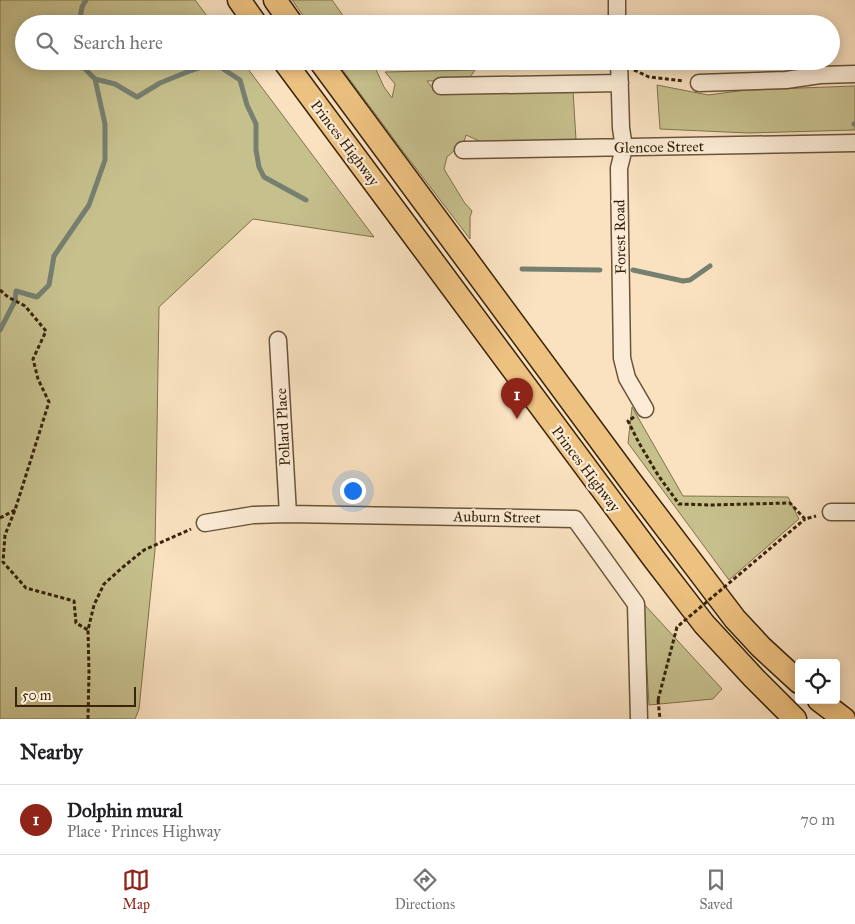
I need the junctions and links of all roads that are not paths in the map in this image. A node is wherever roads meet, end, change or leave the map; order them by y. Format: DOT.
graph roads {
  1 [pos="239,0"];
  2 [pos="275,0"];
  3 [pos="617,0"];
  4 [pos="250,15"];
  5 [pos="286,15"];
  6 [pos="617,15"];
  7 [pos="291,70"];
  8 [pos="327,70"];
  9 [pos="623,70"];
  10 [pos="855,74"];
  11 [pos="620,83"];
  12 [pos="699,83"];
  13 [pos="441,86"];
  14 [pos="855,143"];
  15 [pos="624,148"];
  16 [pos="463,150"];
  17 [pos="278,340"];
  18 [pos="645,409"];
  19 [pos="831,512"];
  20 [pos="855,512"];
  21 [pos="288,514"];
  22 [pos="205,523"];
  23 [pos="795,678"];
  24 [pos="824,704"];
  25 [pos="639,716"];
  26 [pos="795,719"];
  27 [pos="844,719"];
  1 -- 4 [label="highway"];
  2 -- 5 [label="highway"];
  3 -- 6 [label="street"];
  7 -- 26 [label="highway, Princes Highway"];
  8 -- 23 [label="highway, Princes Highway"];
  9 -- 11 [label="street, Forest Road"];
  10 -- 12 [label="street"];
  11 -- 13 [label="street"];
  11 -- 15 [label="street, Forest Road"];
  14 -- 15 [label="street, Glencoe Street"];
  15 -- 16 [label="street, Glencoe Street"];
  15 -- 18 [label="street, Forest Road"];
  17 -- 21 [label="street, Pollard Place"];
  19 -- 20 [label="street"];
  21 -- 22 [label="street, Auburn Street"];
  21 -- 25 [label="street, Auburn Street"];
  24 -- 27 [label="highway"];
}
